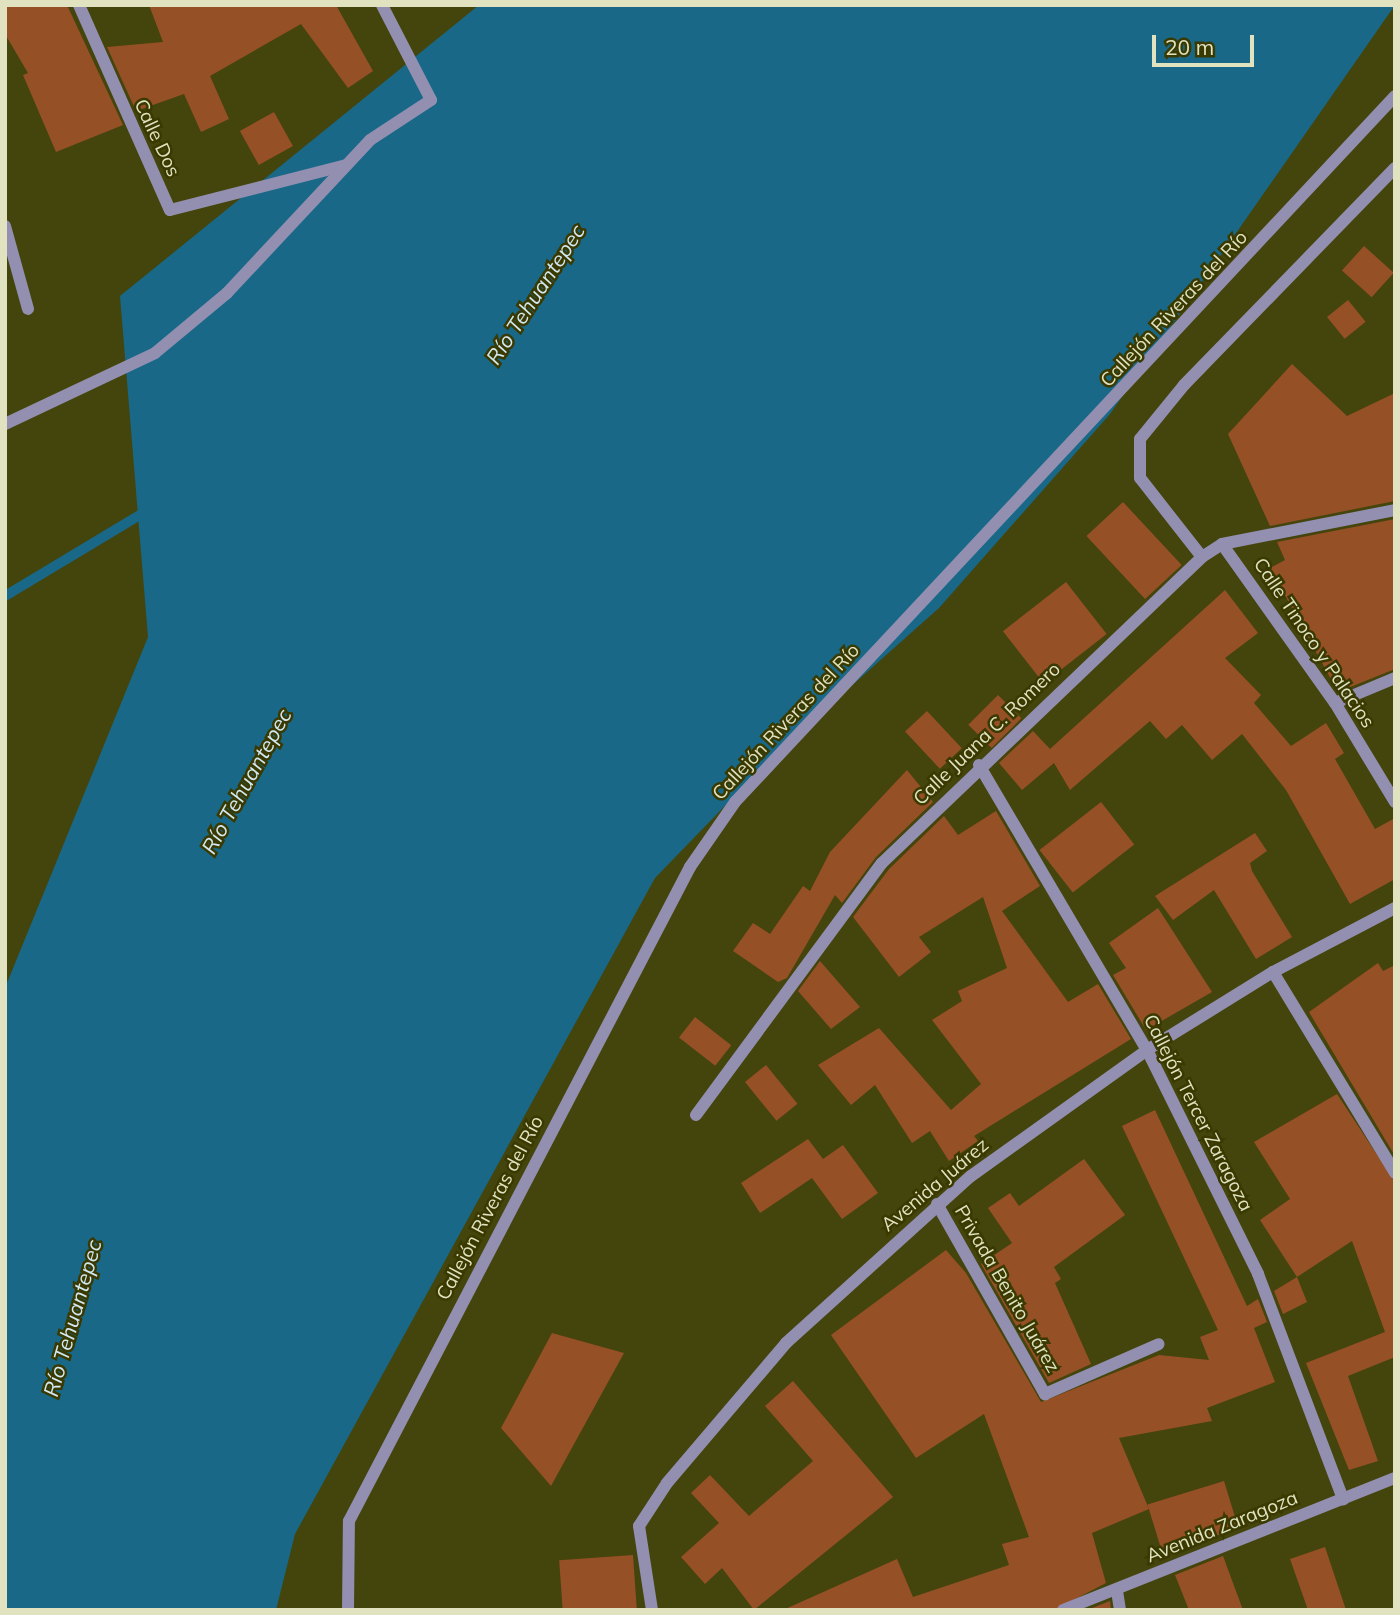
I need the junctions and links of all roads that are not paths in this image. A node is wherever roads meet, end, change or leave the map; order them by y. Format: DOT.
graph roads {
  1 [pos="79,5"];
  2 [pos="382,5"];
  3 [pos="1395,96"];
  4 [pos="346,165"];
  5 [pos="1395,168"];
  6 [pos="5,226"];
  7 [pos="28,309"];
  8 [pos="5,425"];
  9 [pos="1395,510"];
  10 [pos="1222,544"];
  11 [pos="1202,557"];
  12 [pos="1395,678"];
  13 [pos="1335,703"];
  14 [pos="979,765"];
  15 [pos="1395,802"];
  16 [pos="1395,908"];
  17 [pos="1273,972"];
  18 [pos="1147,1050"];
  19 [pos="696,1115"];
  20 [pos="1395,1173"];
  21 [pos="937,1204"];
  22 [pos="1159,1343"];
  23 [pos="1395,1478"];
  24 [pos="1343,1499"];
  25 [pos="1117,1591"];
  26 [pos="348,1610"];
  27 [pos="652,1610"];
  28 [pos="1063,1610"];
  29 [pos="1120,1610"];
  1 -- 4 [label="street, Calle Dos"];
  2 -- 4 [label="street"];
  3 -- 26 [label="street, Callejón Riveras del Río"];
  4 -- 8 [label="street"];
  5 -- 11 [label="street"];
  6 -- 7 [label="street"];
  9 -- 10 [label="street, Calle Juana C. Romero"];
  10 -- 11 [label="street, Calle Juana C. Romero"];
  10 -- 13 [label="street, Calle Tinoco y Palacios"];
  11 -- 14 [label="street, Calle Juana C. Romero"];
  12 -- 13 [label="street"];
  13 -- 15 [label="street, Calle Tinoco y Palacios"];
  14 -- 18 [label="street, Callejón Tercer Zaragoza"];
  14 -- 19 [label="street, Calle Juana C. Romero"];
  16 -- 17 [label="street, Avenida Juárez"];
  17 -- 18 [label="street, Avenida Juárez"];
  17 -- 20 [label="street"];
  18 -- 21 [label="street, Avenida Juárez"];
  18 -- 24 [label="street, Callejón Tercer Zaragoza"];
  21 -- 22 [label="street, Privada Benito Juárez"];
  21 -- 27 [label="street, Avenida Juárez"];
  23 -- 24 [label="street, Avenida Zaragoza"];
  24 -- 25 [label="street, Avenida Zaragoza"];
  25 -- 28 [label="street, Avenida Zaragoza"];
  25 -- 29 [label="street"];
}
